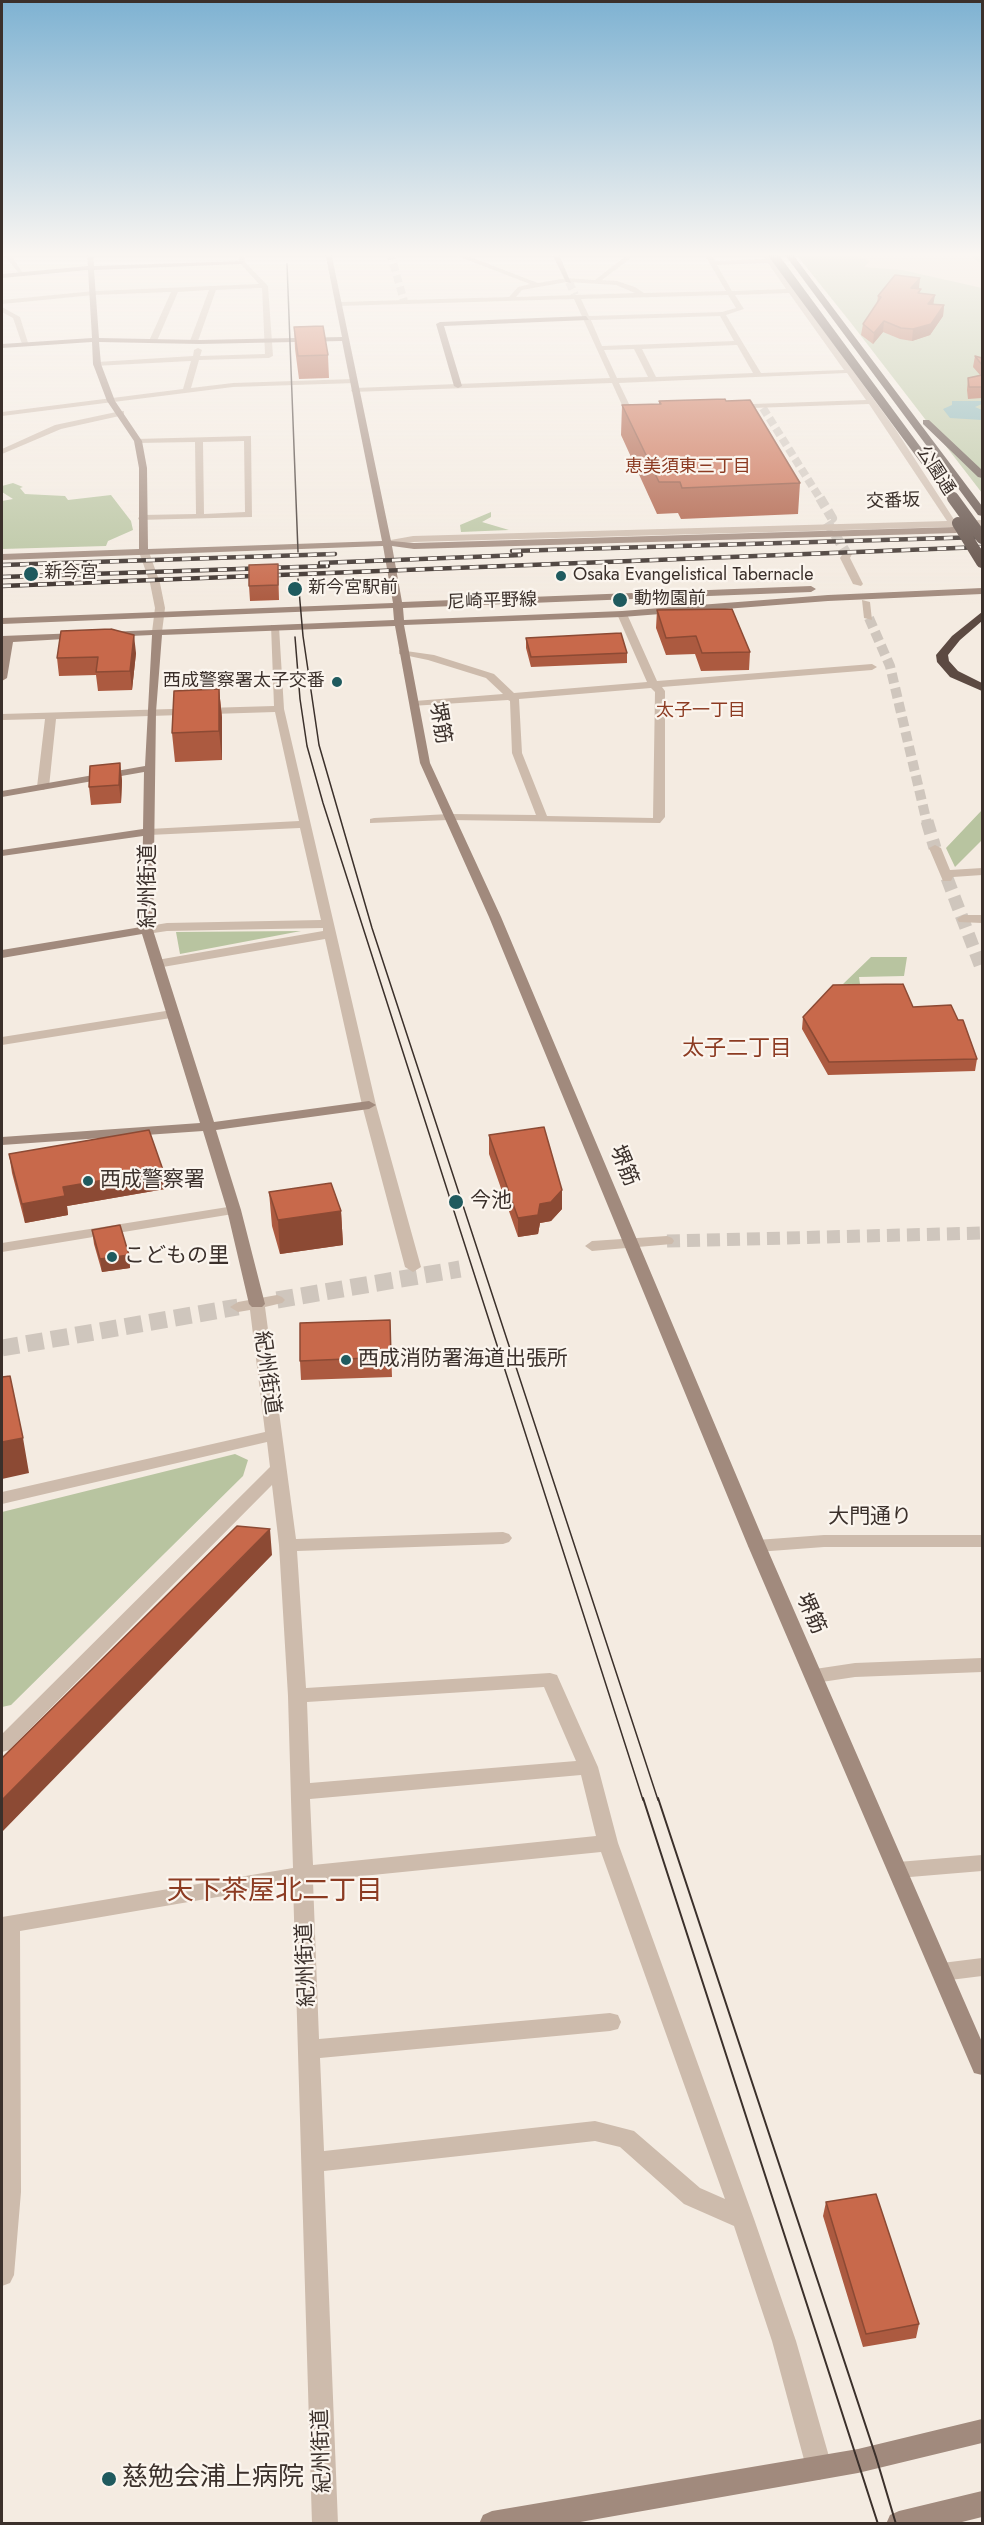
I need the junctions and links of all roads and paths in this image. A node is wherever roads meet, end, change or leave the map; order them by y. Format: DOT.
graph roads {
  1 [pos="99,370"];
  2 [pos="193,370"];
  3 [pos="351,370"];
  4 [pos="453,370"];
  5 [pos="610,370"];
  6 [pos="648,370"];
  7 [pos="755,370"];
  8 [pos="848,370"];
  9 [pos="855,370"];
  10 [pos="877,370"];
  11 [pos="844,372"];
  12 [pos="759,376"];
  13 [pos="653,379"];
  14 [pos="616,382"];
  15 [pos="354,385"];
  16 [pos="458,386"];
  17 [pos="890,387"];
  18 [pos="186,391"];
  19 [pos="111,401"];
  20 [pos="871,402"];
  21 [pos="752,406"];
  22 [pos="121,413"];
  23 [pos="2,414"];
  24 [pos="646,424"];
  25 [pos="199,439"];
  26 [pos="138,441"];
  27 [pos="2,452"];
  28 [pos="982,475"];
  29 [pos="939,481"];
  30 [pos="982,513"];
  31 [pos="200,516"];
  32 [pos="142,518"];
  33 [pos="840,520"];
  34 [pos="951,523"];
  35 [pos="982,523"];
  36 [pos="982,529"];
  37 [pos="982,538"];
  38 [pos="388,543"];
  39 [pos="144,552"];
  40 [pos="847,554"];
  41 [pos="2,557"];
  42 [pos="982,562"];
  43 [pos="982,582"];
  44 [pos="858,584"];
  45 [pos="982,591"];
  46 [pos="865,602"];
  47 [pos="397,605"];
  48 [pos="622,614"];
  49 [pos="159,615"];
  50 [pos="982,615"];
  51 [pos="870,618"];
  52 [pos="2,621"];
  53 [pos="399,622"];
  54 [pos="274,627"];
  55 [pos="157,632"];
  56 [pos="103,634"];
  57 [pos="91,635"];
  58 [pos="5,639"];
  59 [pos="403,652"];
  60 [pos="872,667"];
  61 [pos="2,678"];
  62 [pos="653,684"];
  63 [pos="982,687"];
  64 [pos="510,695"];
  65 [pos="416,704"];
  66 [pos="279,709"];
  67 [pos="151,712"];
  68 [pos="51,715"];
  69 [pos="2,717"];
  70 [pos="150,768"];
  71 [pos="43,787"];
  72 [pos="2,794"];
  73 [pos="449,817"];
  74 [pos="543,819"];
  75 [pos="374,821"];
  76 [pos="304,824"];
  77 [pos="150,832"];
  78 [pos="935,848"];
  79 [pos="2,853"];
  80 [pos="982,872"];
  81 [pos="963,919"];
  82 [pos="982,919"];
  83 [pos="329,929"];
  84 [pos="147,930"];
  85 [pos="2,954"];
  86 [pos="157,964"];
  87 [pos="172,1014"];
  88 [pos="2,1041"];
  89 [pos="369,1105"];
  90 [pos="207,1127"];
  91 [pos="2,1141"];
  92 [pos="234,1210"];
  93 [pos="667,1241"];
  94 [pos="632,1243"];
  95 [pos="592,1246"];
  96 [pos="2,1248"];
  97 [pos="413,1267"];
  98 [pos="275,1435"];
  99 [pos="278,1469"];
  100 [pos="2,1498"];
  101 [pos="503,1538"];
  102 [pos="982,1541"];
  103 [pos="288,1545"];
  104 [pos="757,1546"];
  105 [pos="982,1667"];
  106 [pos="815,1676"];
  107 [pos="297,1696"];
  108 [pos="2,1745"];
  109 [pos="588,1767"];
  110 [pos="300,1792"];
  111 [pos="608,1843"];
  112 [pos="982,1863"];
  113 [pos="898,1870"];
  114 [pos="304,1874"];
  115 [pos="6,1924"];
  116 [pos="982,1967"];
  117 [pos="942,1972"];
  118 [pos="610,2022"];
  119 [pos="310,2049"];
  120 [pos="982,2066"];
  121 [pos="315,2162"];
  122 [pos="743,2219"];
  123 [pos="2,2276"];
  124 [pos="982,2431"];
  125 [pos="819,2467"];
  126 [pos="982,2504"];
  127 [pos="325,2523"];
  128 [pos="492,2523"];
  129 [pos="899,2523"];
  1 -- 19 [label="street, 紀州街道"];
  2 -- 18 [label="street"];
  3 -- 15 [label="street, 堺筋"];
  4 -- 16 [label="street"];
  5 -- 14 [label="street"];
  6 -- 13 [label="street"];
  7 -- 12 [label="street"];
  8 -- 20 [label="street, 公園通"];
  9 -- 29 [label="highway, bridge"];
  10 -- 17 [label="highway"];
  11 -- 12 [label="street"];
  12 -- 13 [label="street"];
  13 -- 14 [label="street"];
  14 -- 16 [label="street"];
  14 -- 24 [label="street"];
  15 -- 16 [label="street"];
  15 -- 18 [label="street"];
  15 -- 38 [label="street, 堺筋"];
  17 -- 28 [label="highway"];
  17 -- 30 [label="highway"];
  18 -- 19 [label="street"];
  19 -- 22 [label="street, 紀州街道"];
  19 -- 23 [label="street"];
  20 -- 21 [label="street"];
  20 -- 34 [label="street, 公園通"];
  22 -- 26 [label="street, 紀州街道"];
  22 -- 27 [label="street"];
  25 -- 26 [label="street"];
  25 -- 31 [label="street"];
  25 -- 31 [label="street"];
  26 -- 32 [label="street, 紀州街道"];
  29 -- 37 [label="highway, bridge"];
  29 -- 42 [label="highway, bridge"];
  31 -- 32 [label="street"];
  32 -- 39 [label="street, 紀州街道"];
  33 -- 34 [label="street, 交番坂"];
  34 -- 35 [label="street"];
  34 -- 36 [label="street"];
  34 -- 38 [label="street"];
  38 -- 39 [label="street"];
  38 -- 47 [label="street, 堺筋"];
  39 -- 41 [label="street"];
  39 -- 49 [label="street, 紀州街道"];
  40 -- 44 [label="street"];
  43 -- 47 [label="street, 尼崎平野線"];
  45 -- 48 [label="street, 尼崎平野線"];
  46 -- 51 [label="street"];
  47 -- 49 [label="street, 尼崎平野線"];
  47 -- 53 [label="street, 堺筋"];
  48 -- 53 [label="street, 尼崎平野線"];
  48 -- 62 [label="street"];
  49 -- 52 [label="street, 尼崎平野線"];
  49 -- 55 [label="street, 紀州街道"];
  50 -- 63 [label="highway"];
  53 -- 54 [label="street, 尼崎平野線"];
  53 -- 59 [label="street, 堺筋"];
  54 -- 55 [label="street, 尼崎平野線"];
  54 -- 66 [label="street"];
  55 -- 56 [label="street, 尼崎平野線"];
  55 -- 67 [label="street, 紀州街道"];
  57 -- 58 [label="street"];
  58 -- 61 [label="street"];
  59 -- 64 [label="street"];
  59 -- 65 [label="street, 堺筋"];
  60 -- 62 [label="street"];
  62 -- 64 [label="street"];
  62 -- 74 [label="street"];
  64 -- 65 [label="street"];
  64 -- 74 [label="street"];
  65 -- 73 [label="street, 堺筋"];
  66 -- 67 [label="street"];
  66 -- 76 [label="street"];
  67 -- 68 [label="street"];
  67 -- 70 [label="street, 紀州街道"];
  68 -- 69 [label="street"];
  68 -- 71 [label="street"];
  70 -- 71 [label="street"];
  70 -- 77 [label="street, 紀州街道"];
  71 -- 72 [label="street"];
  73 -- 74 [label="street"];
  73 -- 75 [label="street"];
  73 -- 94 [label="street, 堺筋"];
  76 -- 77 [label="street"];
  76 -- 83 [label="street"];
  77 -- 79 [label="street"];
  77 -- 84 [label="street, 紀州街道"];
  78 -- 80 [label="street"];
  81 -- 82 [label="street"];
  83 -- 84 [label="street"];
  83 -- 86 [label="street"];
  83 -- 89 [label="street"];
  84 -- 85 [label="street"];
  84 -- 86 [label="street, 紀州街道"];
  86 -- 87 [label="street, 紀州街道"];
  87 -- 88 [label="street"];
  87 -- 90 [label="street, 紀州街道"];
  89 -- 90 [label="street"];
  89 -- 97 [label="street"];
  90 -- 91 [label="street"];
  90 -- 92 [label="street, 紀州街道"];
  92 -- 96 [label="street"];
  92 -- 98 [label="street, 紀州街道"];
  93 -- 94 [label="street"];
  94 -- 95 [label="street"];
  94 -- 104 [label="street, 堺筋"];
  98 -- 99 [label="street, 紀州街道"];
  98 -- 100 [label="street"];
  99 -- 103 [label="street, 紀州街道"];
  99 -- 108 [label="street"];
  101 -- 103 [label="street"];
  102 -- 104 [label="street, 大門通り"];
  103 -- 107 [label="street, 紀州街道"];
  104 -- 106 [label="street, 堺筋"];
  105 -- 106 [label="street"];
  106 -- 113 [label="street, 堺筋"];
  107 -- 109 [label="street"];
  107 -- 110 [label="street, 紀州街道"];
  109 -- 110 [label="street"];
  109 -- 111 [label="street"];
  110 -- 114 [label="street, 紀州街道"];
  111 -- 114 [label="street"];
  111 -- 122 [label="street"];
  112 -- 113 [label="street"];
  113 -- 117 [label="street, 堺筋"];
  114 -- 115 [label="street"];
  114 -- 119 [label="street, 紀州街道"];
  115 -- 123 [label="street"];
  116 -- 117 [label="street"];
  117 -- 120 [label="street, 堺筋"];
  118 -- 119 [label="street"];
  119 -- 121 [label="street, 紀州街道"];
  121 -- 122 [label="street"];
  121 -- 127 [label="street, 紀州街道"];
  122 -- 125 [label="street"];
  124 -- 125 [label="street"];
  125 -- 128 [label="street"];
  126 -- 129 [label="street"];
}
